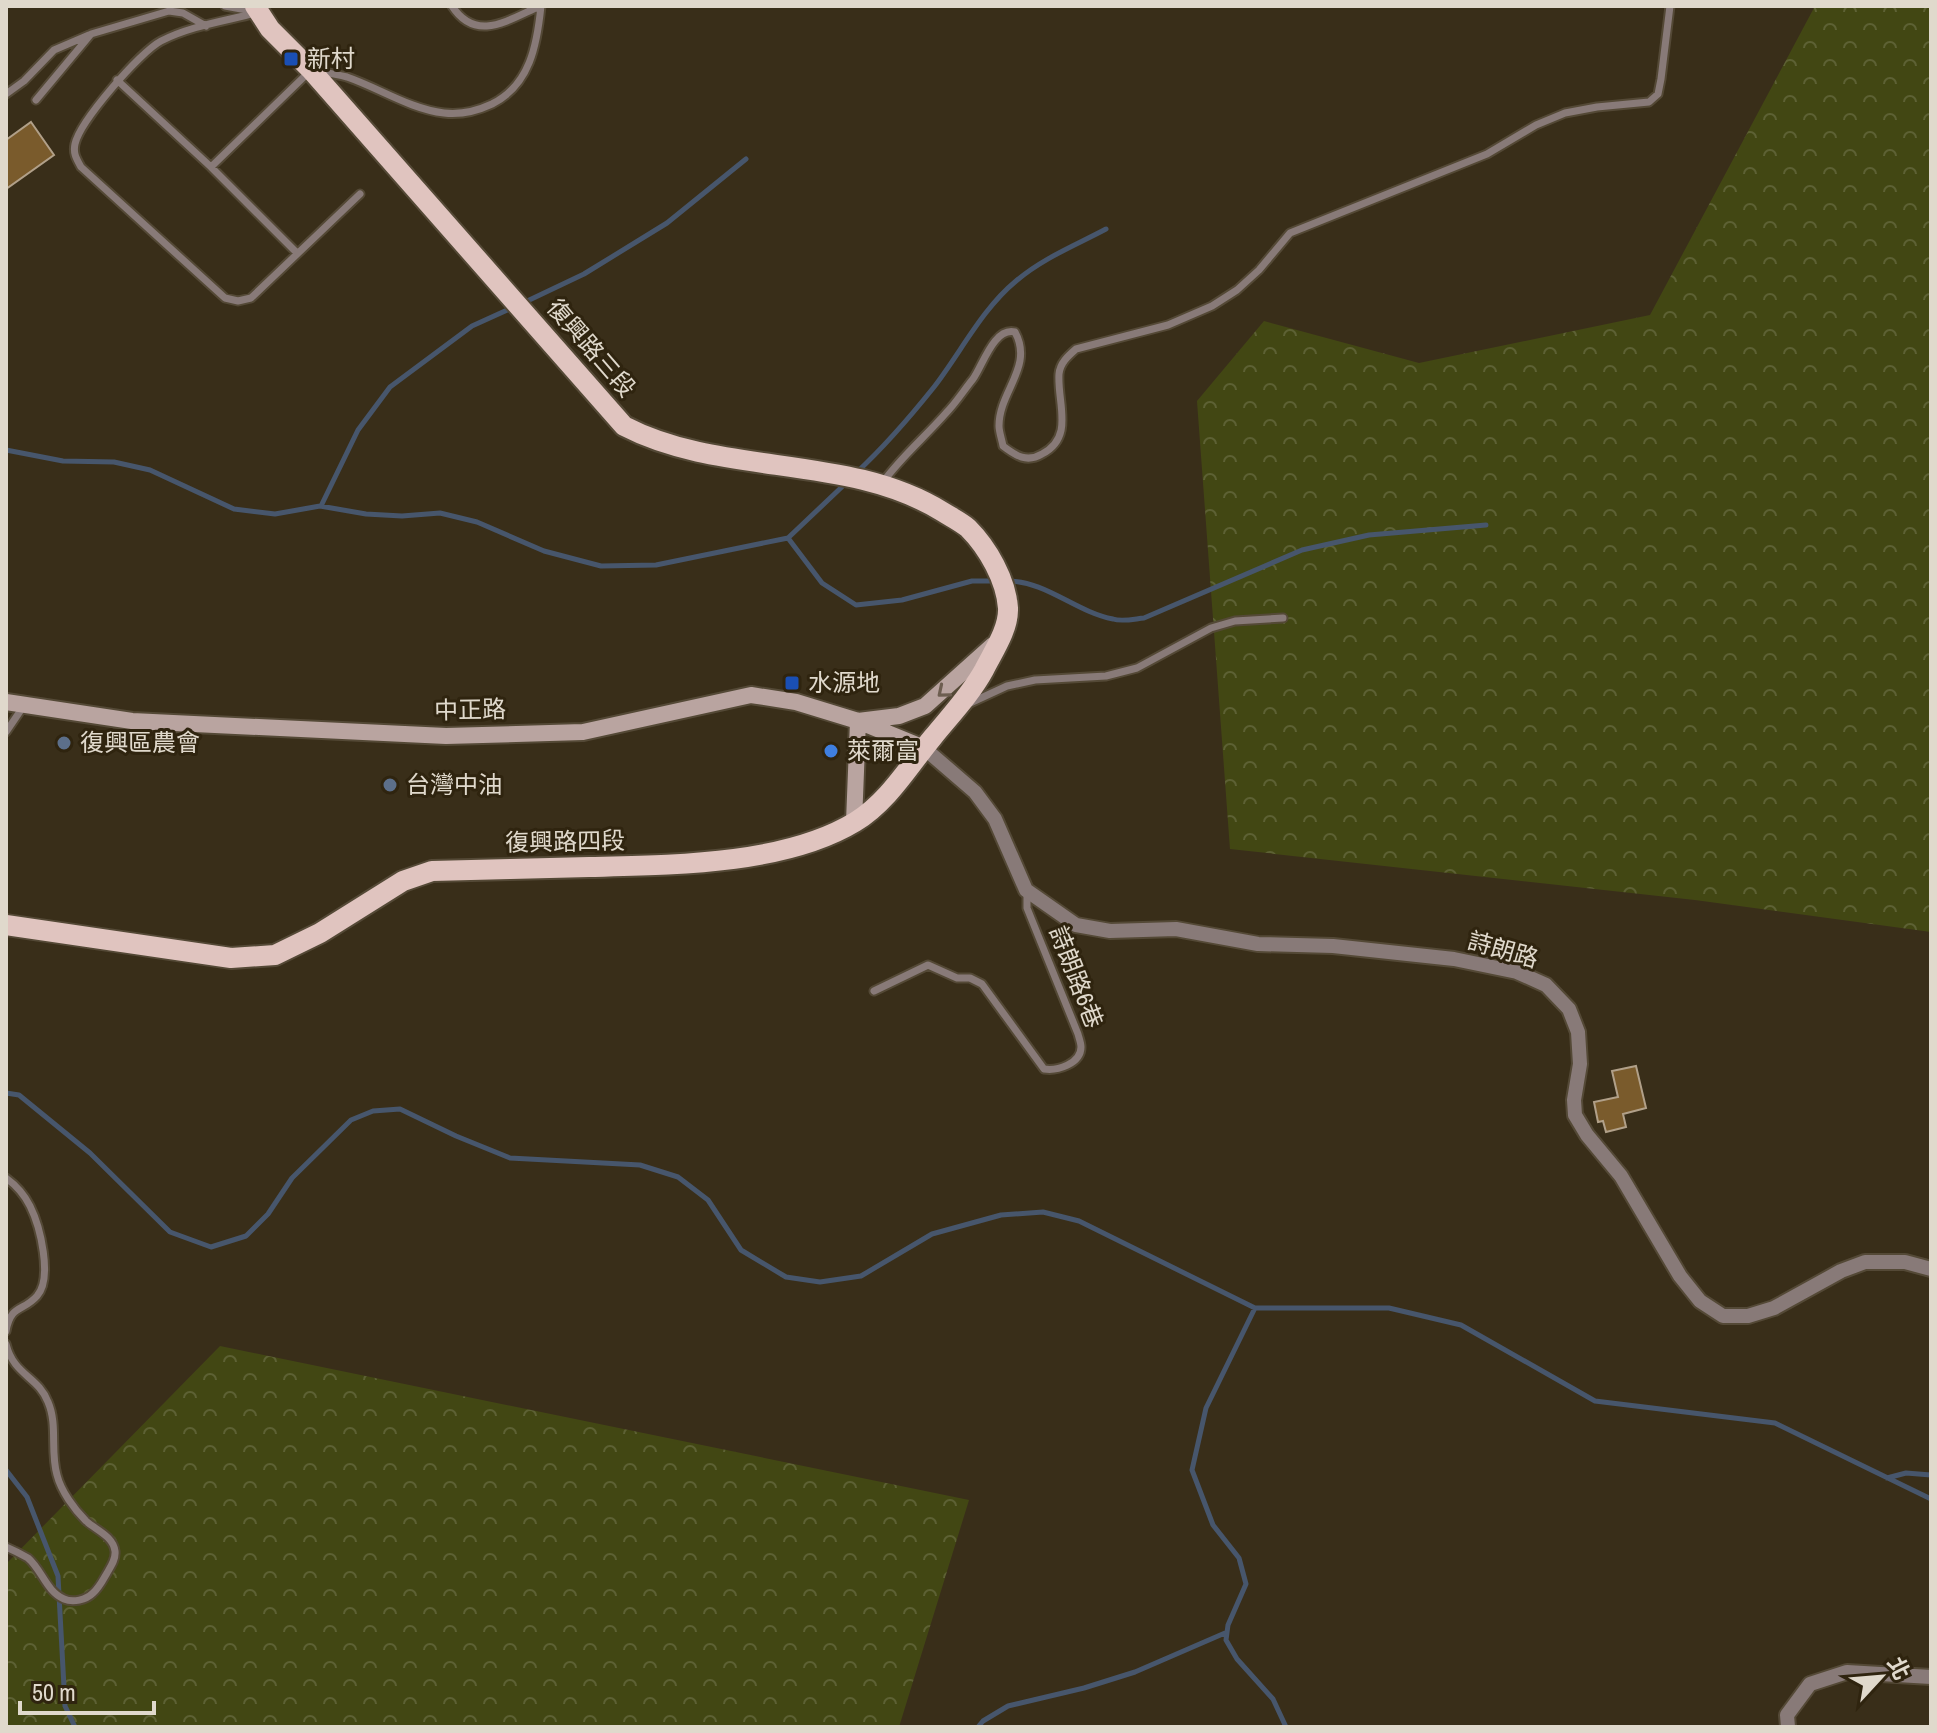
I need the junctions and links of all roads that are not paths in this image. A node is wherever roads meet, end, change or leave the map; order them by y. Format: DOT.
graph roads {
  1 [pos="225,6"];
  2 [pos="452,6"];
  3 [pos="540,6"];
  4 [pos="1670,6"];
  5 [pos="256,9"];
  6 [pos="206,26"];
  7 [pos="91,34"];
  8 [pos="311,70"];
  9 [pos="117,80"];
  10 [pos="6,94"];
  11 [pos="36,100"];
  12 [pos="211,167"];
  13 [pos="360,194"];
  14 [pos="297,253"];
  15 [pos="882,484"];
  16 [pos="1003,587"];
  17 [pos="1283,618"];
  18 [pos="1000,639"];
  19 [pos="6,702"];
  20 [pos="24,705"];
  21 [pos="955,709"];
  22 [pos="858,721"];
  23 [pos="6,732"];
  24 [pos="924,748"];
  25 [pos="854,822"];
  26 [pos="1026,890"];
  27 [pos="6,925"];
  28 [pos="874,991"];
  29 [pos="6,1178"];
  30 [pos="1931,1269"];
  31 [pos="6,1331"];
  32 [pos="6,1344"];
  33 [pos="6,1547"];
  34 [pos="1931,1677"];
  35 [pos="1788,1727"];
  1 -- 5 [label="lane"];
  2 -- 3 [label="lane"];
  3 -- 8 [label="lane"];
  4 -- 15 [label="lane"];
  5 -- 6 [label="lane"];
  5 -- 8 [label="main road, 復興路三段"];
  6 -- 7 [label="lane"];
  6 -- 9 [label="lane"];
  7 -- 10 [label="lane"];
  7 -- 11 [label="lane"];
  8 -- 12 [label="lane"];
  8 -- 15 [label="main road, 復興路三段"];
  9 -- 12 [label="lane"];
  9 -- 14 [label="lane"];
  12 -- 14 [label="lane"];
  13 -- 14 [label="lane"];
  15 -- 16 [label="main road, 復興路三段"];
  16 -- 18 [label="main road, 復興路四段"];
  17 -- 21 [label="lane"];
  18 -- 21 [label="main road, 復興路四段"];
  18 -- 22 [label="street, one-way"];
  19 -- 20 [label="street, 中正路"];
  20 -- 22 [label="street, 中正路"];
  20 -- 23 [label="lane"];
  21 -- 24 [label="main road, 復興路四段"];
  22 -- 24 [label="street, 中正路"];
  22 -- 25 [label="street"];
  24 -- 25 [label="main road, 復興路四段"];
  24 -- 26 [label="street"];
  25 -- 27 [label="main road, 復興路四段"];
  26 -- 28 [label="lane, 詩朗路6巷"];
  26 -- 30 [label="street, 詩朗路"];
  29 -- 31 [label="lane"];
  32 -- 33 [label="lane"];
  34 -- 35 [label="street"];
}
